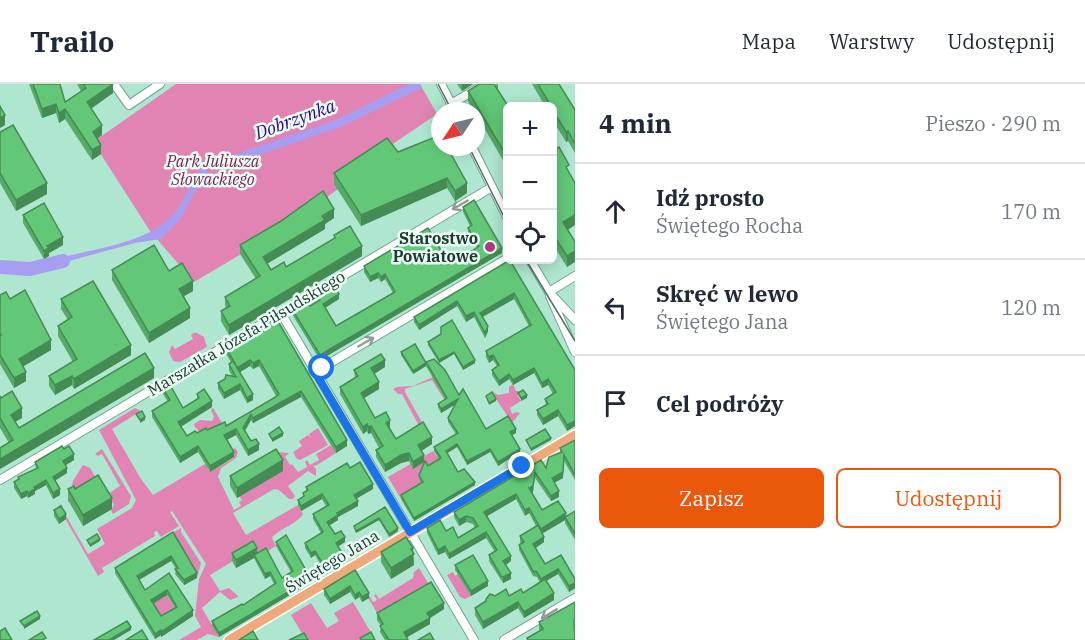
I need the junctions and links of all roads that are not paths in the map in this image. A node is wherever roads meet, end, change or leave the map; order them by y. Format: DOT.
graph roads {
  1 [pos="114,84"];
  2 [pos="160,84"];
  3 [pos="441,84"];
  4 [pos="484,84"];
  5 [pos="450,102"];
  6 [pos="461,102"];
  7 [pos="476,156"];
  8 [pos="492,187"];
  9 [pos="503,210"];
  10 [pos="503,260"];
  11 [pos="532,264"];
  12 [pos="575,276"];
  13 [pos="549,292"];
  14 [pos="280,313"];
  15 [pos="575,320"];
  16 [pos="575,352"];
  17 [pos="315,372"];
  18 [pos="575,435"];
  19 [pos="0,480"];
  20 [pos="410,532"];
  21 [pos="575,598"];
  22 [pos="229,640"];
  23 [pos="474,640"];
  24 [pos="504,640"];
  1 -- 2 [label="street"];
  3 -- 5 [label="street"];
  4 -- 6 [label="street"];
  7 -- 8 [label="street"];
  8 -- 9 [label="street"];
  8 -- 14 [label="street, Marszałka Józefa Piłsudskiego, one-way"];
  17 -- 10 [label="street, one-way"];
  11 -- 13 [label="street"];
  12 -- 13 [label="street"];
  13 -- 15 [label="street"];
  13 -- 16 [label="street"];
  14 -- 17 [label="street"];
  14 -- 19 [label="street, Marszałka Józefa Piłsudskiego"];
  17 -- 20 [label="street"];
  18 -- 20 [label="main road, Świętego Jana"];
  20 -- 22 [label="main road, Świętego Jana"];
  20 -- 23 [label="street"];
  21 -- 24 [label="street, one-way"];
}
